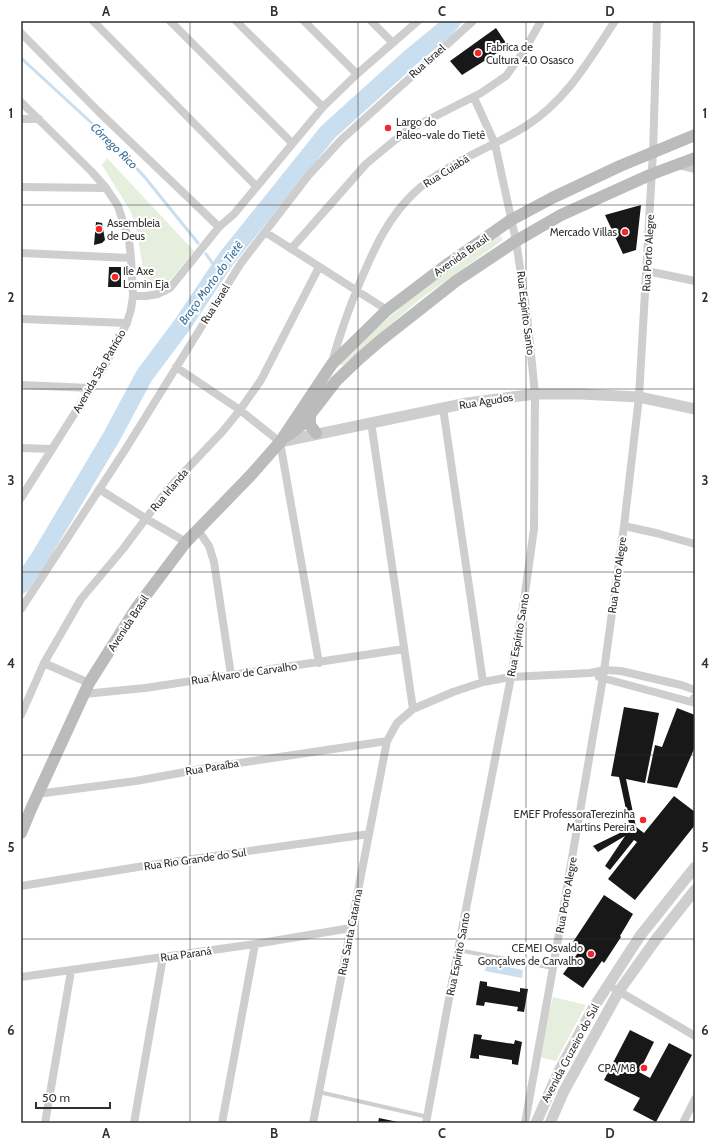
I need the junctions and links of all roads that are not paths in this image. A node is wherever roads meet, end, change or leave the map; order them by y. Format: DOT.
graph roads {
  1 [pos="93,21"];
  2 [pos="170,21"];
  3 [pos="236,21"];
  4 [pos="304,21"];
  5 [pos="371,21"];
  6 [pos="418,21"];
  7 [pos="473,21"];
  8 [pos="541,21"];
  9 [pos="615,21"];
  10 [pos="657,21"];
  11 [pos="21,33"];
  12 [pos="393,43"];
  13 [pos="356,74"];
  14 [pos="474,99"];
  15 [pos="21,102"];
  16 [pos="323,107"];
  17 [pos="21,119"];
  18 [pos="39,119"];
  19 [pos="695,136"];
  20 [pos="292,143"];
  21 [pos="495,144"];
  22 [pos="653,152"];
  23 [pos="695,158"];
  24 [pos="676,165"];
  25 [pos="695,169"];
  26 [pos="652,174"];
  27 [pos="256,186"];
  28 [pos="21,187"];
  29 [pos="106,188"];
  30 [pos="511,220"];
  31 [pos="219,227"];
  32 [pos="265,232"];
  33 [pos="516,241"];
  34 [pos="291,249"];
  35 [pos="21,253"];
  36 [pos="132,258"];
  37 [pos="319,267"];
  38 [pos="646,271"];
  39 [pos="695,281"];
  40 [pos="357,290"];
  41 [pos="132,296"];
  42 [pos="387,310"];
  43 [pos="21,319"];
  44 [pos="127,323"];
  45 [pos="332,364"];
  46 [pos="176,367"];
  47 [pos="21,385"];
  48 [pos="91,388"];
  49 [pos="535,394"];
  50 [pos="639,397"];
  51 [pos="442,408"];
  52 [pos="695,409"];
  53 [pos="240,410"];
  54 [pos="310,415"];
  55 [pos="371,422"];
  56 [pos="316,433"];
  57 [pos="280,442"];
  58 [pos="21,448"];
  59 [pos="52,449"];
  60 [pos="100,489"];
  61 [pos="21,498"];
  62 [pos="145,518"];
  63 [pos="624,526"];
  64 [pos="198,530"];
  65 [pos="186,542"];
  66 [pos="695,544"];
  67 [pos="21,609"];
  68 [pos="404,649"];
  69 [pos="44,663"];
  70 [pos="319,663"];
  71 [pos="604,674"];
  72 [pos="231,675"];
  73 [pos="511,677"];
  74 [pos="90,682"];
  75 [pos="483,682"];
  76 [pos="695,690"];
  77 [pos="84,694"];
  78 [pos="695,701"];
  79 [pos="412,709"];
  80 [pos="21,715"];
  81 [pos="387,741"];
  82 [pos="38,794"];
  83 [pos="26,808"];
  84 [pos="21,833"];
  85 [pos="369,834"];
  86 [pos="695,867"];
  87 [pos="21,886"];
  88 [pos="695,890"];
  89 [pos="351,928"];
  90 [pos="255,944"];
  91 [pos="458,950"];
  92 [pos="164,957"];
  93 [pos="553,968"];
  94 [pos="71,971"];
  95 [pos="21,977"];
  96 [pos="608,985"];
  97 [pos="619,991"];
  98 [pos="695,1036"];
  99 [pos="319,1092"];
  100 [pos="695,1099"];
  101 [pos="427,1120"];
  102 [pos="45,1123"];
  103 [pos="134,1123"];
  104 [pos="222,1123"];
  105 [pos="313,1123"];
  106 [pos="525,1123"];
  107 [pos="536,1123"];
  108 [pos="550,1123"];
  109 [pos="683,1123"];
  1 -- 27 [label="street"];
  2 -- 20 [label="street"];
  3 -- 16 [label="street"];
  4 -- 13 [label="street"];
  5 -- 12 [label="street"];
  6 -- 12 [label="street"];
  7 -- 32 [label="street, Rua Israel"];
  8 -- 14 [label="street"];
  9 -- 21 [label="street, Rua Cuiabá"];
  10 -- 22 [label="street, Rua Porto Alegre"];
  11 -- 31 [label="street"];
  12 -- 13 [label="street"];
  13 -- 16 [label="street"];
  14 -- 21 [label="street, Rua Espírito Santo"];
  14 -- 34 [label="street"];
  15 -- 18 [label="street, Avenida São Patrício"];
  16 -- 20 [label="street"];
  17 -- 18 [label="street"];
  18 -- 29 [label="street, Avenida São Patrício"];
  19 -- 22 [label="main road, Avenida Brasil"];
  20 -- 27 [label="street"];
  21 -- 30 [label="street, Rua Espírito Santo"];
  21 -- 40 [label="street, Rua Cuiabá"];
  22 -- 26 [label="street, Rua Porto Alegre"];
  22 -- 30 [label="main road, Avenida Brasil"];
  23 -- 24 [label="main road, Avenida Brasil"];
  24 -- 25 [label="street"];
  24 -- 26 [label="main road, Avenida Brasil"];
  26 -- 33 [label="main road, Avenida Brasil"];
  26 -- 38 [label="street, Rua Porto Alegre"];
  27 -- 31 [label="street"];
  28 -- 29 [label="street"];
  29 -- 36 [label="street, Avenida São Patrício"];
  30 -- 33 [label="street, Rua Espírito Santo"];
  30 -- 42 [label="main road, Avenida Brasil"];
  31 -- 41 [label="street"];
  32 -- 34 [label="street"];
  32 -- 46 [label="street, Rua Israel"];
  33 -- 49 [label="street, Rua Espírito Santo"];
  33 -- 54 [label="main road, Avenida Brasil"];
  34 -- 37 [label="street"];
  35 -- 36 [label="street"];
  36 -- 41 [label="street, Avenida São Patrício"];
  37 -- 40 [label="street"];
  37 -- 53 [label="street, Rua Irlanda"];
  38 -- 39 [label="street"];
  38 -- 50 [label="street, Rua Porto Alegre"];
  40 -- 42 [label="street"];
  40 -- 45 [label="street, Rua Cuiabá"];
  41 -- 44 [label="street, Avenida São Patrício"];
  42 -- 45 [label="main road, Avenida Brasil"];
  43 -- 44 [label="street"];
  44 -- 48 [label="street, Avenida São Patrício"];
  45 -- 57 [label="main road, Avenida Brasil"];
  46 -- 53 [label="street"];
  46 -- 60 [label="street, Rua Israel"];
  47 -- 48 [label="street"];
  48 -- 59 [label="street, Avenida São Patrício"];
  49 -- 50 [label="street, Rua Agudos"];
  49 -- 51 [label="street, Rua Agudos"];
  49 -- 73 [label="street, Rua Espírito Santo"];
  50 -- 52 [label="street, Rua Agudos"];
  50 -- 63 [label="street, Rua Porto Alegre"];
  51 -- 55 [label="street, Rua Agudos"];
  51 -- 75 [label="street"];
  53 -- 57 [label="street"];
  53 -- 62 [label="street, Rua Irlanda"];
  54 -- 56 [label="main road"];
  54 -- 57 [label="main road, Avenida Brasil"];
  55 -- 56 [label="street, Rua Agudos"];
  55 -- 68 [label="street"];
  56 -- 57 [label="street, Rua Agudos"];
  57 -- 64 [label="main road, Avenida Brasil"];
  57 -- 70 [label="street"];
  58 -- 59 [label="street"];
  59 -- 61 [label="street, Avenida São Patrício"];
  60 -- 62 [label="street"];
  60 -- 67 [label="street, Rua Israel"];
  62 -- 65 [label="street"];
  62 -- 69 [label="street, Rua Irlanda"];
  63 -- 66 [label="street"];
  63 -- 71 [label="street, Rua Porto Alegre"];
  64 -- 65 [label="main road, Avenida Brasil"];
  64 -- 72 [label="street"];
  65 -- 74 [label="main road, Avenida Brasil"];
  68 -- 70 [label="street, Rua Álvaro de Carvalho"];
  68 -- 79 [label="street"];
  69 -- 74 [label="street"];
  69 -- 80 [label="street, Rua Irlanda"];
  70 -- 72 [label="street, Rua Álvaro de Carvalho"];
  71 -- 73 [label="street"];
  71 -- 76 [label="street"];
  71 -- 78 [label="street"];
  71 -- 93 [label="street, Rua Porto Alegre"];
  72 -- 77 [label="street, Rua Álvaro de Carvalho"];
  73 -- 75 [label="street"];
  73 -- 91 [label="street, Rua Espírito Santo"];
  74 -- 77 [label="main road, Avenida Brasil"];
  75 -- 79 [label="street"];
  77 -- 82 [label="main road, Avenida Brasil"];
  79 -- 81 [label="street, Rua Santa Catarina"];
  81 -- 82 [label="street, Rua Paraíba"];
  81 -- 85 [label="street, Rua Santa Catarina"];
  82 -- 83 [label="main road, Avenida Brasil"];
  83 -- 84 [label="main road, Avenida Brasil"];
  85 -- 87 [label="street, Rua Rio Grande do Sul"];
  85 -- 89 [label="street, Rua Santa Catarina"];
  86 -- 96 [label="street, Avenida Cruzeiro do Sul"];
  88 -- 97 [label="street, Avenida Cruzeiro do Sul"];
  89 -- 90 [label="street, Rua Paraná"];
  89 -- 99 [label="street, Rua Santa Catarina"];
  90 -- 92 [label="street, Rua Paraná"];
  90 -- 104 [label="street"];
  91 -- 93 [label="lane"];
  91 -- 101 [label="street, Rua Espírito Santo"];
  92 -- 94 [label="street, Rua Paraná"];
  92 -- 103 [label="street"];
  93 -- 106 [label="street, Rua Porto Alegre"];
  94 -- 95 [label="street, Rua Paraná"];
  94 -- 102 [label="street"];
  96 -- 97 [label="street"];
  96 -- 107 [label="street, Avenida Cruzeiro do Sul"];
  97 -- 98 [label="street"];
  97 -- 108 [label="street, Avenida Cruzeiro do Sul"];
  99 -- 101 [label="lane"];
  99 -- 105 [label="street, Rua Santa Catarina"];
  100 -- 109 [label="street"];
}
